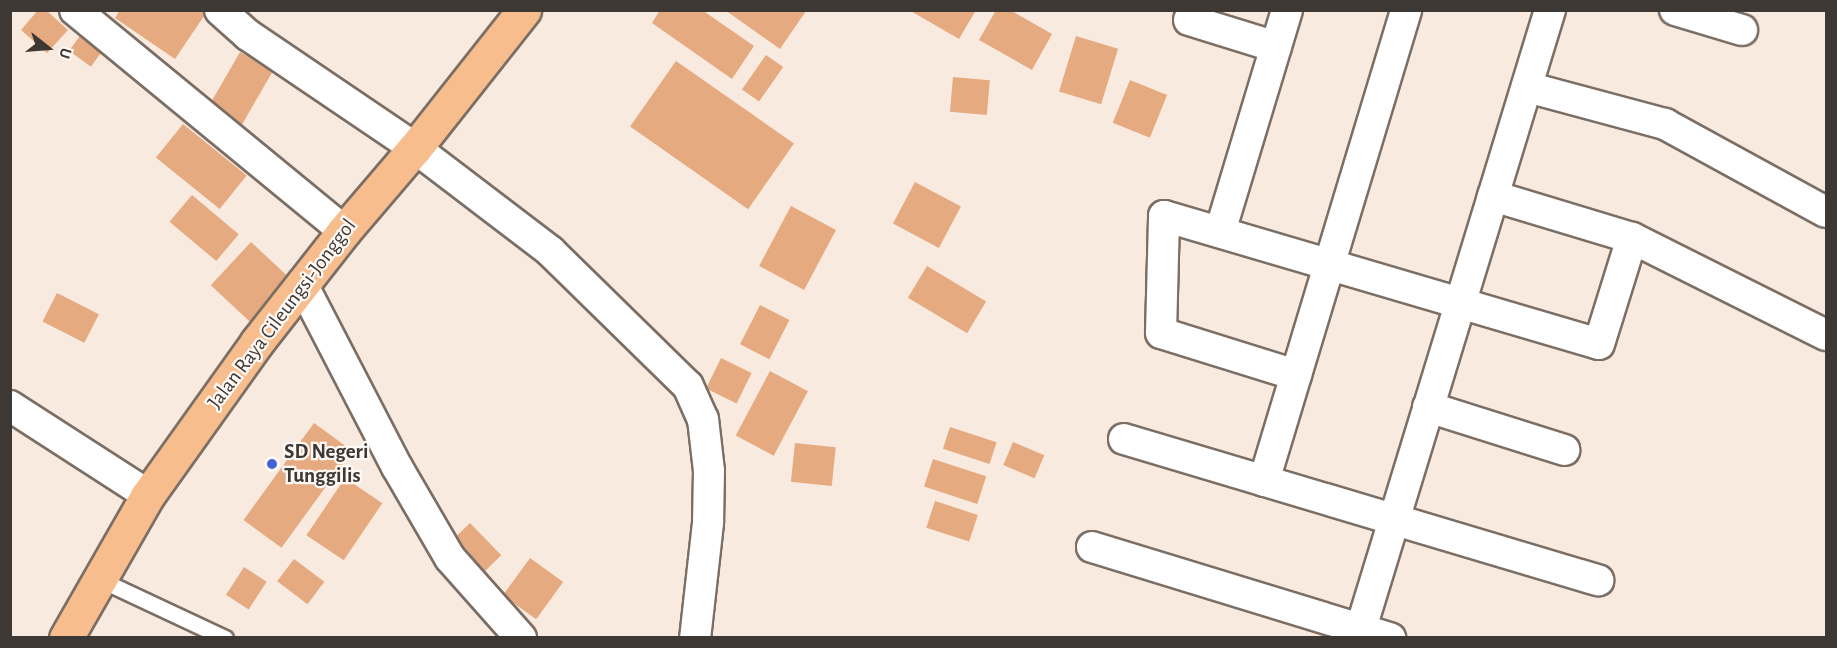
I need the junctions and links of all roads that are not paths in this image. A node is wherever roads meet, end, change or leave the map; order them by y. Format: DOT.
graph roads {
  1 [pos="75,10"];
  2 [pos="220,10"];
  3 [pos="524,10"];
  4 [pos="1287,10"];
  5 [pos="1406,10"];
  6 [pos="1550,10"];
  7 [pos="1677,11"];
  8 [pos="1189,20"];
  9 [pos="1742,30"];
  10 [pos="1276,47"];
  11 [pos="1527,87"];
  12 [pos="415,148"];
  13 [pos="1493,196"];
  14 [pos="1827,212"];
  15 [pos="344,231"];
  16 [pos="1220,232"];
  17 [pos="1632,238"];
  18 [pos="1330,264"];
  19 [pos="303,284"];
  20 [pos="1461,303"];
  21 [pos="1827,335"];
  22 [pos="1296,375"];
  23 [pos="10,406"];
  24 [pos="1428,407"];
  25 [pos="1124,439"];
  26 [pos="1564,450"];
  27 [pos="1264,481"];
  28 [pos="148,495"];
  29 [pos="1394,519"];
  30 [pos="1092,547"];
  31 [pos="101,579"];
  32 [pos="1598,580"];
  33 [pos="1359,633"];
  34 [pos="66,638"];
  35 [pos="225,638"];
  36 [pos="521,638"];
  37 [pos="695,638"];
  38 [pos="1390,638"];
  1 -- 15 [label="street"];
  2 -- 12 [label="street"];
  3 -- 12 [label="main road, Jalan Raya Cileungsi-Jonggol"];
  4 -- 10 [label="street"];
  5 -- 18 [label="street"];
  6 -- 11 [label="street"];
  7 -- 9 [label="street"];
  8 -- 10 [label="street"];
  10 -- 16 [label="street"];
  11 -- 13 [label="street"];
  11 -- 14 [label="street"];
  12 -- 15 [label="main road, Jalan Raya Cileungsi-Jonggol"];
  12 -- 37 [label="street"];
  13 -- 17 [label="street"];
  13 -- 20 [label="street"];
  15 -- 19 [label="main road, Jalan Raya Cileungsi-Jonggol"];
  16 -- 18 [label="street"];
  16 -- 22 [label="street"];
  17 -- 20 [label="street"];
  17 -- 21 [label="street"];
  18 -- 20 [label="street"];
  18 -- 22 [label="street"];
  19 -- 28 [label="main road, Jalan Raya Cileungsi-Jonggol"];
  19 -- 36 [label="street"];
  20 -- 24 [label="street"];
  22 -- 27 [label="street"];
  23 -- 28 [label="street"];
  24 -- 26 [label="street"];
  24 -- 29 [label="street"];
  25 -- 27 [label="street"];
  27 -- 29 [label="street"];
  28 -- 31 [label="main road, Jalan Raya Cileungsi-Jonggol"];
  29 -- 32 [label="street"];
  29 -- 33 [label="street"];
  30 -- 33 [label="street"];
  31 -- 34 [label="main road, Jalan Raya Cileungsi-Jonggol"];
  31 -- 35 [label="lane"];
  33 -- 38 [label="street"];
}
